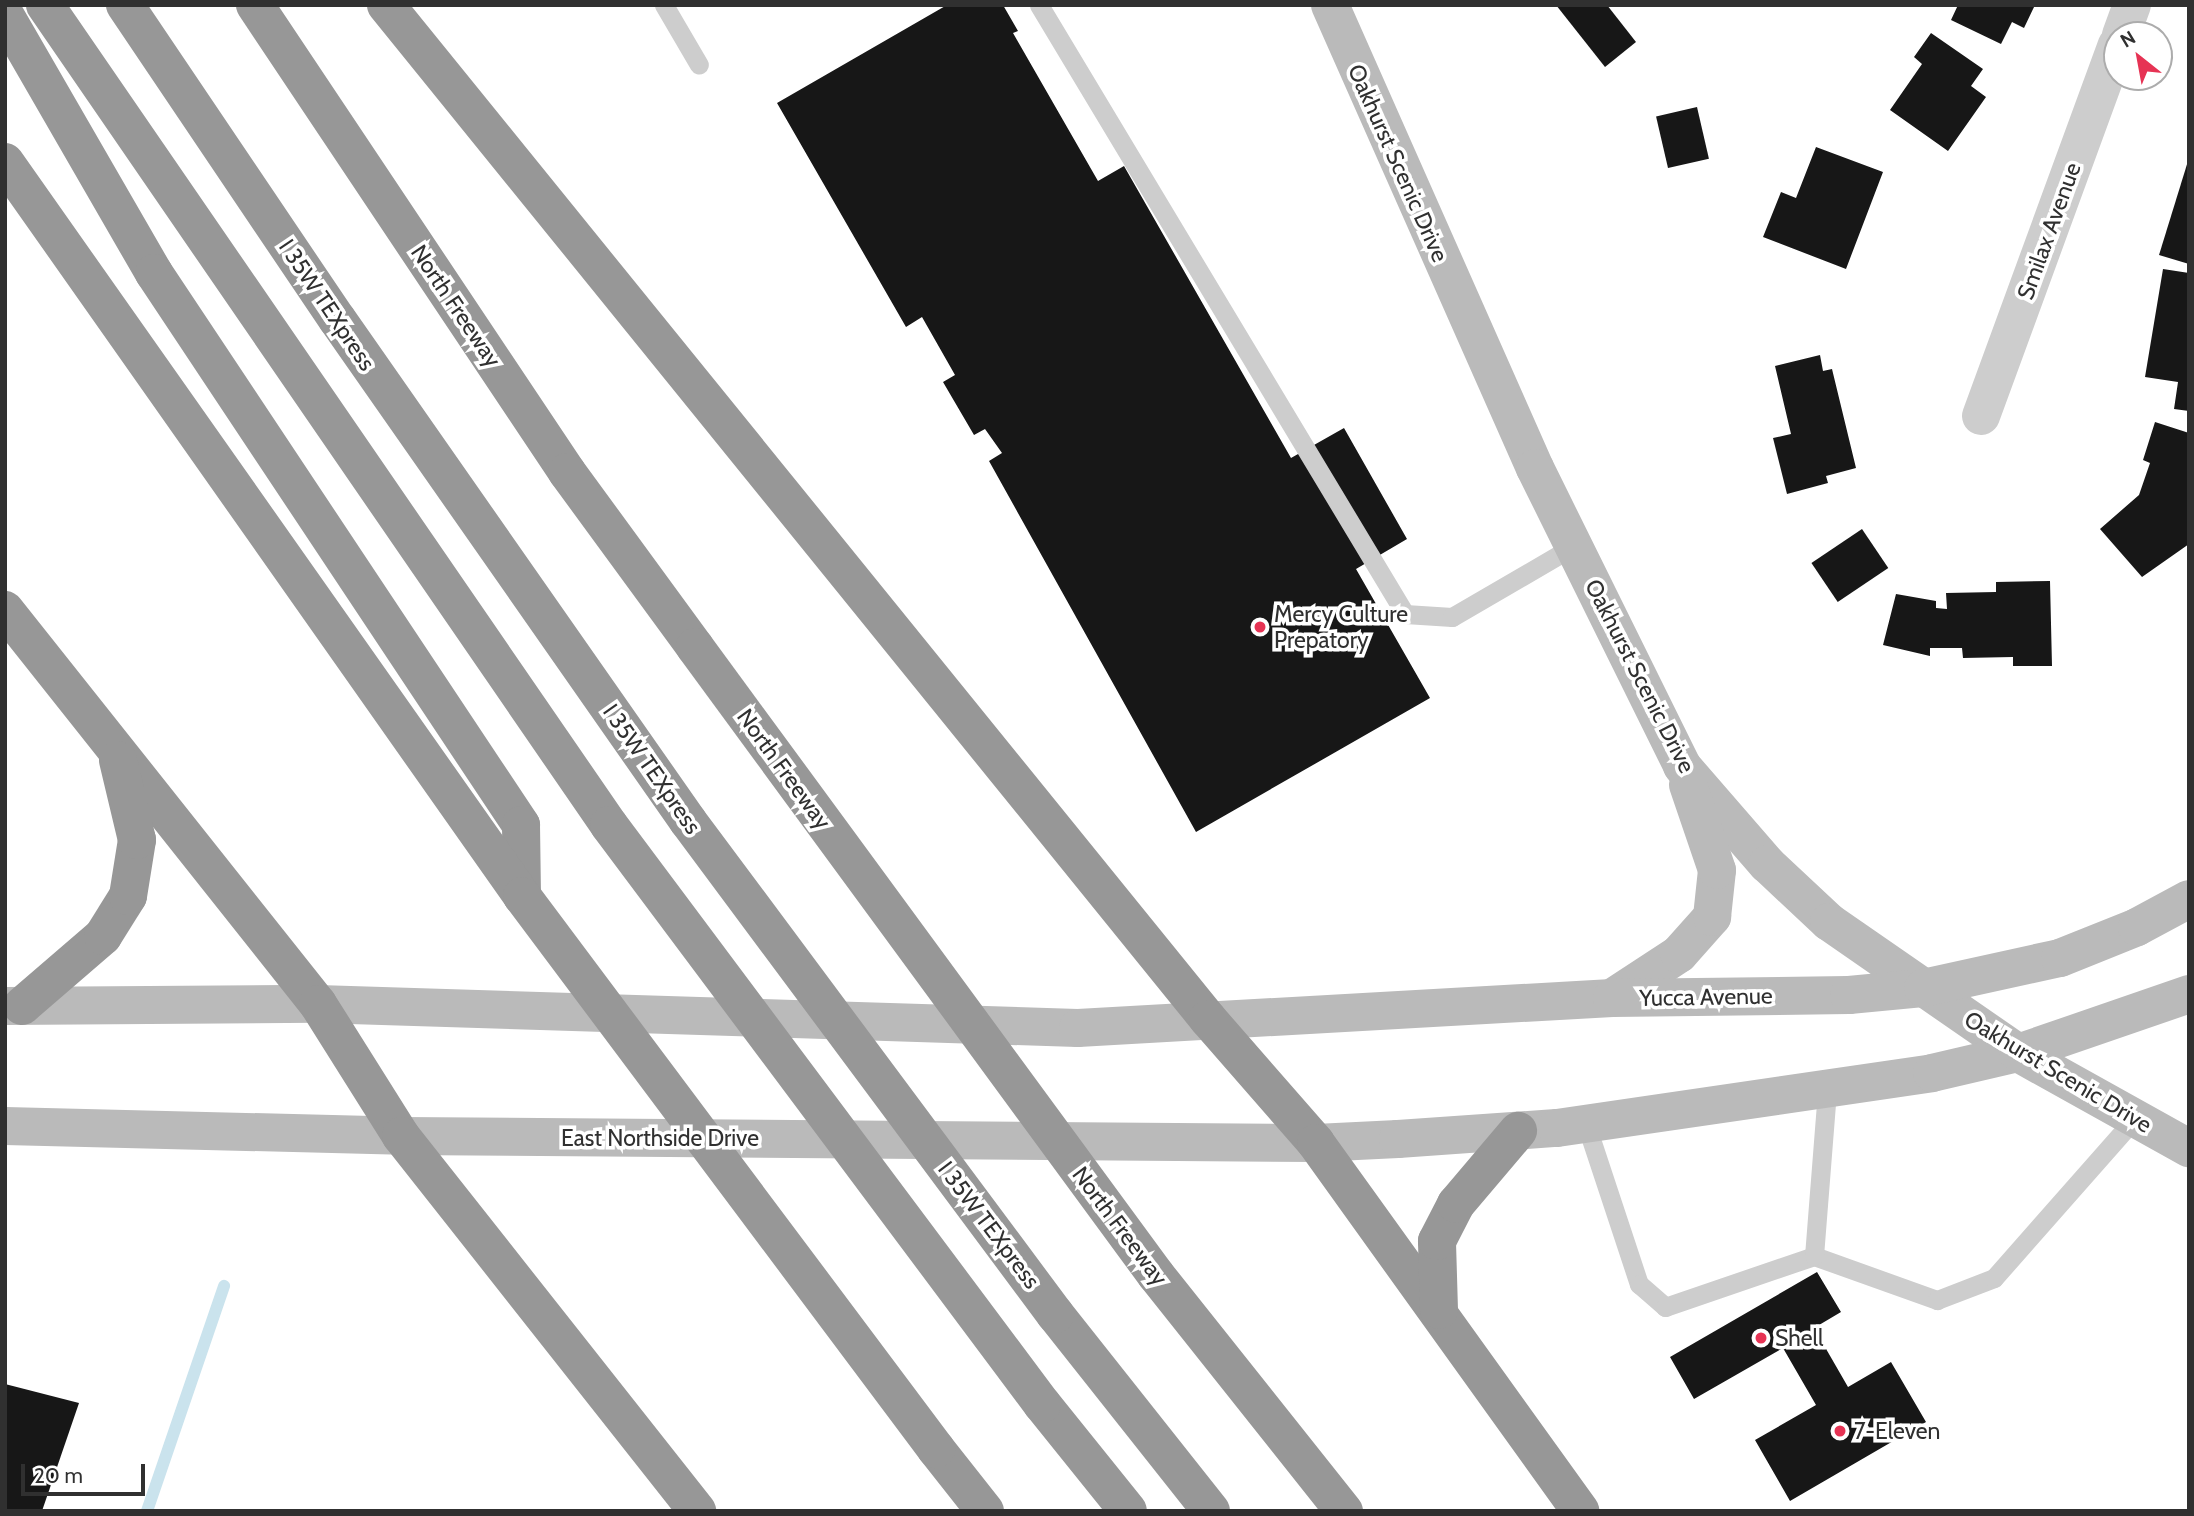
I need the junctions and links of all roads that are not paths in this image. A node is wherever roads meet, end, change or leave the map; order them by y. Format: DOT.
graph roads {
  1 [pos="45,5"];
  2 [pos="125,5"];
  3 [pos="255,5"];
  4 [pos="386,5"];
  5 [pos="664,5"];
  6 [pos="1039,5"];
  7 [pos="1330,5"];
  8 [pos="5,15"];
  9 [pos="699,65"];
  10 [pos="2103,83"];
  11 [pos="5,162"];
  12 [pos="1981,416"];
  13 [pos="1574,546"];
  14 [pos="5,610"];
  15 [pos="115,748"];
  16 [pos="1682,766"];
  17 [pos="522,896"];
  18 [pos="2189,899"];
  19 [pos="1923,988"];
  20 [pos="2189,994"];
  21 [pos="1612,999"];
  22 [pos="318,1004"];
  23 [pos="14,1006"];
  24 [pos="1208,1019"];
  25 [pos="2018,1053"];
  26 [pos="1828,1089"];
  27 [pos="2134,1119"];
  28 [pos="1586,1124"];
  29 [pos="5,1126"];
  30 [pos="1518,1131"];
  31 [pos="401,1136"];
  32 [pos="1316,1143"];
  33 [pos="2189,1148"];
  34 [pos="1814,1256"];
  35 [pos="1439,1310"];
  36 [pos="698,1511"];
  37 [pos="985,1511"];
  38 [pos="1128,1511"];
  39 [pos="1211,1511"];
  40 [pos="1344,1511"];
  41 [pos="1580,1511"];
  1 -- 38 [label="highway, bridge"];
  2 -- 39 [label="highway, I 35W TEXpress, bridge"];
  3 -- 40 [label="highway, North Freeway, bridge"];
  4 -- 24 [label="highway"];
  5 -- 9 [label="lane"];
  6 -- 13 [label="lane"];
  7 -- 13 [label="street, Oakhurst Scenic Drive"];
  8 -- 17 [label="highway"];
  10 -- 12 [label="street, Smilax Avenue"];
  11 -- 17 [label="highway"];
  13 -- 16 [label="street, Oakhurst Scenic Drive"];
  14 -- 15 [label="highway"];
  15 -- 22 [label="highway"];
  15 -- 23 [label="highway"];
  16 -- 19 [label="street, Oakhurst Scenic Drive"];
  16 -- 21 [label="street"];
  17 -- 37 [label="highway, bridge"];
  18 -- 19 [label="street, Yucca Avenue"];
  19 -- 21 [label="street, Yucca Avenue"];
  19 -- 25 [label="street, Oakhurst Scenic Drive"];
  20 -- 25 [label="street"];
  21 -- 24 [label="street, Yucca Avenue"];
  22 -- 23 [label="street"];
  22 -- 24 [label="street"];
  22 -- 31 [label="highway"];
  24 -- 32 [label="highway"];
  25 -- 26 [label="street"];
  25 -- 27 [label="street, Oakhurst Scenic Drive"];
  26 -- 28 [label="street"];
  26 -- 34 [label="lane"];
  27 -- 33 [label="street, Oakhurst Scenic Drive"];
  27 -- 34 [label="lane"];
  28 -- 30 [label="street"];
  28 -- 34 [label="lane"];
  29 -- 31 [label="street, East Northside Drive"];
  30 -- 32 [label="street"];
  30 -- 35 [label="highway"];
  31 -- 32 [label="street, East Northside Drive"];
  31 -- 36 [label="highway"];
  32 -- 35 [label="highway"];
  35 -- 41 [label="highway"];
}
